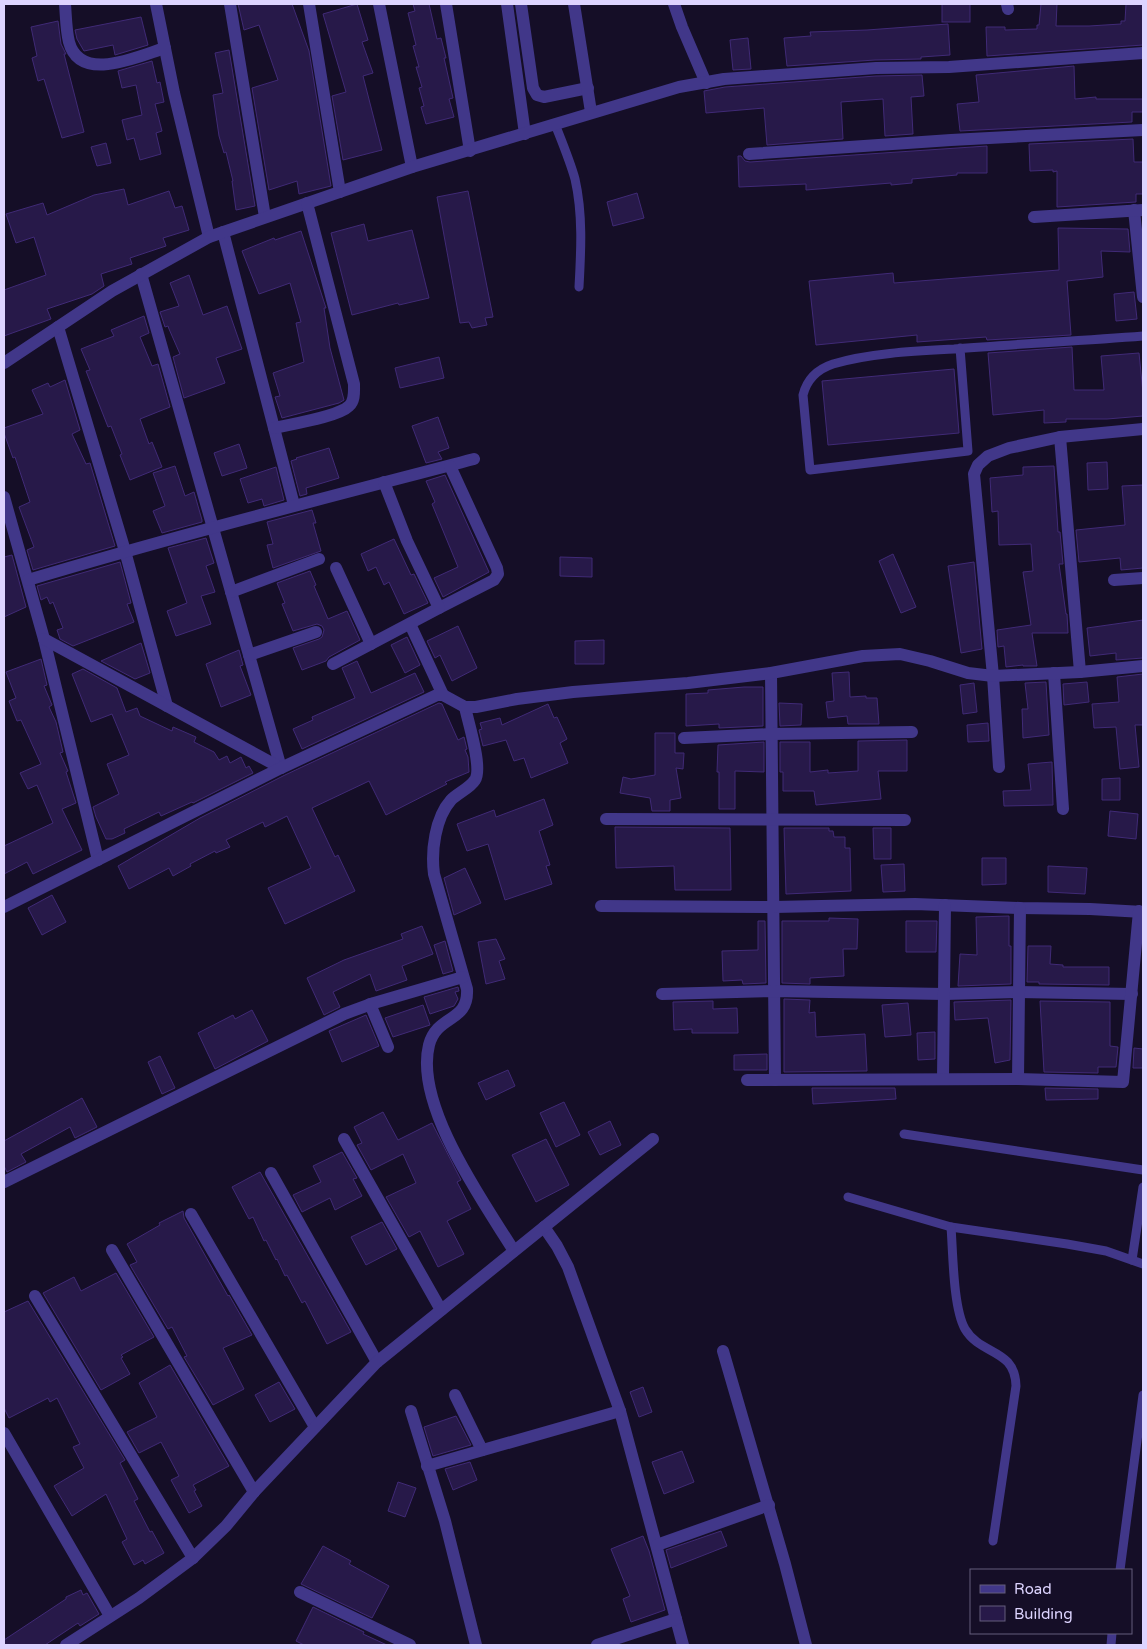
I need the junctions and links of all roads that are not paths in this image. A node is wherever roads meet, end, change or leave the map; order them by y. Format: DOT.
graph roads {
  1 [pos="65,4"];
  2 [pos="156,4"];
  3 [pos="230,4"];
  4 [pos="309,4"];
  5 [pos="379,4"];
  6 [pos="446,4"];
  7 [pos="507,4"];
  8 [pos="521,4"];
  9 [pos="574,4"];
  10 [pos="674,4"];
  11 [pos="165,48"];
  12 [pos="1143,53"];
  13 [pos="706,82"];
  14 [pos="588,88"];
  15 [pos="592,112"];
  16 [pos="555,124"];
  17 [pos="1143,130"];
  18 [pos="525,134"];
  19 [pos="470,150"];
  20 [pos="749,154"];
  21 [pos="412,167"];
  22 [pos="340,192"];
  23 [pos="307,203"];
  24 [pos="1139,210"];
  25 [pos="1034,217"];
  26 [pos="265,218"];
  27 [pos="223,232"];
  28 [pos="209,238"];
  29 [pos="141,274"];
  30 [pos="580,287"];
  31 [pos="1143,297"];
  32 [pos="58,327"];
  33 [pos="1143,336"];
  34 [pos="960,348"];
  35 [pos="4,363"];
  36 [pos="274,428"];
  37 [pos="1143,429"];
  38 [pos="1060,437"];
  39 [pos="474,459"];
  40 [pos="450,466"];
  41 [pos="384,482"];
  42 [pos="4,497"];
  43 [pos="294,505"];
  44 [pos="213,528"];
  45 [pos="125,551"];
  46 [pos="318,559"];
  47 [pos="336,568"];
  48 [pos="1143,578"];
  49 [pos="28,580"];
  50 [pos="1114,580"];
  51 [pos="231,592"];
  52 [pos="439,608"];
  53 [pos="410,624"];
  54 [pos="316,632"];
  55 [pos="44,639"];
  56 [pos="371,644"];
  57 [pos="249,655"];
  58 [pos="333,664"];
  59 [pos="1143,666"];
  60 [pos="1080,672"];
  61 [pos="771,673"];
  62 [pos="1054,673"];
  63 [pos="994,676"];
  64 [pos="444,695"];
  65 [pos="166,706"];
  66 [pos="465,707"];
  67 [pos="912,732"];
  68 [pos="771,734"];
  69 [pos="684,738"];
  70 [pos="999,767"];
  71 [pos="281,768"];
  72 [pos="1063,809"];
  73 [pos="606,819"];
  74 [pos="773,820"];
  75 [pos="905,820"];
  76 [pos="98,860"];
  77 [pos="944,905"];
  78 [pos="602,906"];
  79 [pos="4,907"];
  80 [pos="774,907"];
  81 [pos="1020,908"];
  82 [pos="1141,912"];
  83 [pos="463,977"];
  84 [pos="773,991"];
  85 [pos="1018,992"];
  86 [pos="662,994"];
  87 [pos="945,994"];
  88 [pos="1132,994"];
  89 [pos="370,1004"];
  90 [pos="388,1047"];
  91 [pos="943,1079"];
  92 [pos="1018,1079"];
  93 [pos="747,1080"];
  94 [pos="774,1080"];
  95 [pos="904,1134"];
  96 [pos="344,1139"];
  97 [pos="653,1139"];
  98 [pos="1143,1170"];
  99 [pos="271,1173"];
  100 [pos="4,1182"];
  101 [pos="1143,1187"];
  102 [pos="848,1198"];
  103 [pos="190,1214"];
  104 [pos="544,1227"];
  105 [pos="951,1227"];
  106 [pos="112,1250"];
  107 [pos="514,1251"];
  108 [pos="1132,1260"];
  109 [pos="1143,1264"];
  110 [pos="34,1296"];
  111 [pos="441,1310"];
  112 [pos="723,1351"];
  113 [pos="377,1362"];
  114 [pos="455,1395"];
  115 [pos="1143,1395"];
  116 [pos="620,1411"];
  117 [pos="410,1412"];
  118 [pos="315,1427"];
  119 [pos="4,1433"];
  120 [pos="482,1450"];
  121 [pos="427,1466"];
  122 [pos="254,1492"];
  123 [pos="768,1505"];
  124 [pos="993,1541"];
  125 [pos="657,1545"];
  126 [pos="192,1558"];
  127 [pos="1120,1569"];
  128 [pos="300,1592"];
  129 [pos="110,1616"];
  130 [pos="676,1619"];
  131 [pos="66,1645"];
  132 [pos="410,1645"];
  133 [pos="476,1645"];
  134 [pos="597,1645"];
  135 [pos="683,1645"];
  136 [pos="806,1645"];
  1 -- 11 [label="street"];
  2 -- 11 [label="street"];
  3 -- 26 [label="street"];
  4 -- 22 [label="street"];
  5 -- 21 [label="street"];
  6 -- 19 [label="street"];
  7 -- 18 [label="street"];
  8 -- 14 [label="street"];
  9 -- 14 [label="street"];
  10 -- 13 [label="street"];
  11 -- 28 [label="street"];
  12 -- 13 [label="street"];
  13 -- 15 [label="street"];
  14 -- 15 [label="street"];
  15 -- 16 [label="street"];
  16 -- 18 [label="street"];
  16 -- 30 [label="lane"];
  17 -- 20 [label="street"];
  18 -- 19 [label="street"];
  19 -- 21 [label="street"];
  21 -- 22 [label="street"];
  22 -- 23 [label="street"];
  23 -- 26 [label="street"];
  23 -- 36 [label="street"];
  24 -- 25 [label="street"];
  24 -- 31 [label="street"];
  26 -- 27 [label="street"];
  27 -- 28 [label="street"];
  27 -- 36 [label="street"];
  28 -- 29 [label="street"];
  29 -- 32 [label="street"];
  29 -- 44 [label="street"];
  32 -- 35 [label="street"];
  32 -- 45 [label="street"];
  33 -- 34 [label="lane"];
  34 -- 34 [label="lane"];
  36 -- 43 [label="street"];
  37 -- 38 [label="street"];
  38 -- 60 [label="street"];
  38 -- 63 [label="street"];
  39 -- 40 [label="street"];
  40 -- 41 [label="street"];
  40 -- 52 [label="street"];
  41 -- 43 [label="street"];
  41 -- 52 [label="street"];
  42 -- 49 [label="street"];
  43 -- 44 [label="street"];
  44 -- 45 [label="street"];
  44 -- 51 [label="street"];
  45 -- 49 [label="street"];
  45 -- 65 [label="street"];
  46 -- 51 [label="street"];
  47 -- 56 [label="street"];
  48 -- 50 [label="street"];
  49 -- 55 [label="street"];
  51 -- 57 [label="street"];
  52 -- 53 [label="street"];
  53 -- 56 [label="street"];
  53 -- 64 [label="street"];
  54 -- 57 [label="street"];
  55 -- 65 [label="street"];
  55 -- 76 [label="street"];
  56 -- 58 [label="street"];
  57 -- 71 [label="street"];
  59 -- 60 [label="street"];
  60 -- 62 [label="street"];
  61 -- 63 [label="street"];
  61 -- 66 [label="street"];
  61 -- 68 [label="street"];
  62 -- 63 [label="street"];
  62 -- 72 [label="street"];
  63 -- 70 [label="street"];
  64 -- 66 [label="street"];
  64 -- 71 [label="street"];
  65 -- 71 [label="street"];
  66 -- 83 [label="street"];
  67 -- 68 [label="street"];
  68 -- 69 [label="street"];
  68 -- 74 [label="street"];
  71 -- 76 [label="street"];
  73 -- 74 [label="street"];
  74 -- 75 [label="street"];
  74 -- 80 [label="street"];
  76 -- 79 [label="street"];
  77 -- 80 [label="street"];
  77 -- 81 [label="street"];
  77 -- 87 [label="street"];
  78 -- 80 [label="street"];
  80 -- 84 [label="street"];
  81 -- 82 [label="street"];
  81 -- 85 [label="street"];
  82 -- 88 [label="street"];
  83 -- 89 [label="street"];
  83 -- 107 [label="street"];
  84 -- 86 [label="street"];
  84 -- 87 [label="street"];
  84 -- 94 [label="street"];
  85 -- 87 [label="street"];
  85 -- 88 [label="street"];
  85 -- 92 [label="street"];
  87 -- 91 [label="street"];
  88 -- 92 [label="street"];
  89 -- 90 [label="street"];
  89 -- 100 [label="street"];
  91 -- 92 [label="street"];
  91 -- 94 [label="street"];
  93 -- 94 [label="street"];
  95 -- 98 [label="lane"];
  96 -- 111 [label="street"];
  97 -- 104 [label="street"];
  99 -- 113 [label="street"];
  101 -- 108 [label="lane"];
  102 -- 105 [label="lane"];
  103 -- 118 [label="street"];
  104 -- 107 [label="street"];
  104 -- 116 [label="street"];
  105 -- 108 [label="lane"];
  105 -- 124 [label="lane"];
  106 -- 122 [label="street"];
  107 -- 111 [label="street"];
  108 -- 109 [label="lane"];
  110 -- 126 [label="street"];
  111 -- 113 [label="street"];
  112 -- 123 [label="street"];
  113 -- 118 [label="street"];
  114 -- 120 [label="street"];
  115 -- 127 [label="lane"];
  116 -- 120 [label="street"];
  116 -- 125 [label="street"];
  117 -- 121 [label="street"];
  118 -- 122 [label="street"];
  119 -- 129 [label="street"];
  120 -- 121 [label="street"];
  121 -- 133 [label="street"];
  122 -- 126 [label="street"];
  123 -- 125 [label="street"];
  123 -- 136 [label="street"];
  125 -- 130 [label="street"];
  126 -- 129 [label="street"];
  128 -- 132 [label="street"];
  129 -- 131 [label="street"];
  130 -- 134 [label="street"];
  130 -- 135 [label="street"];
}
